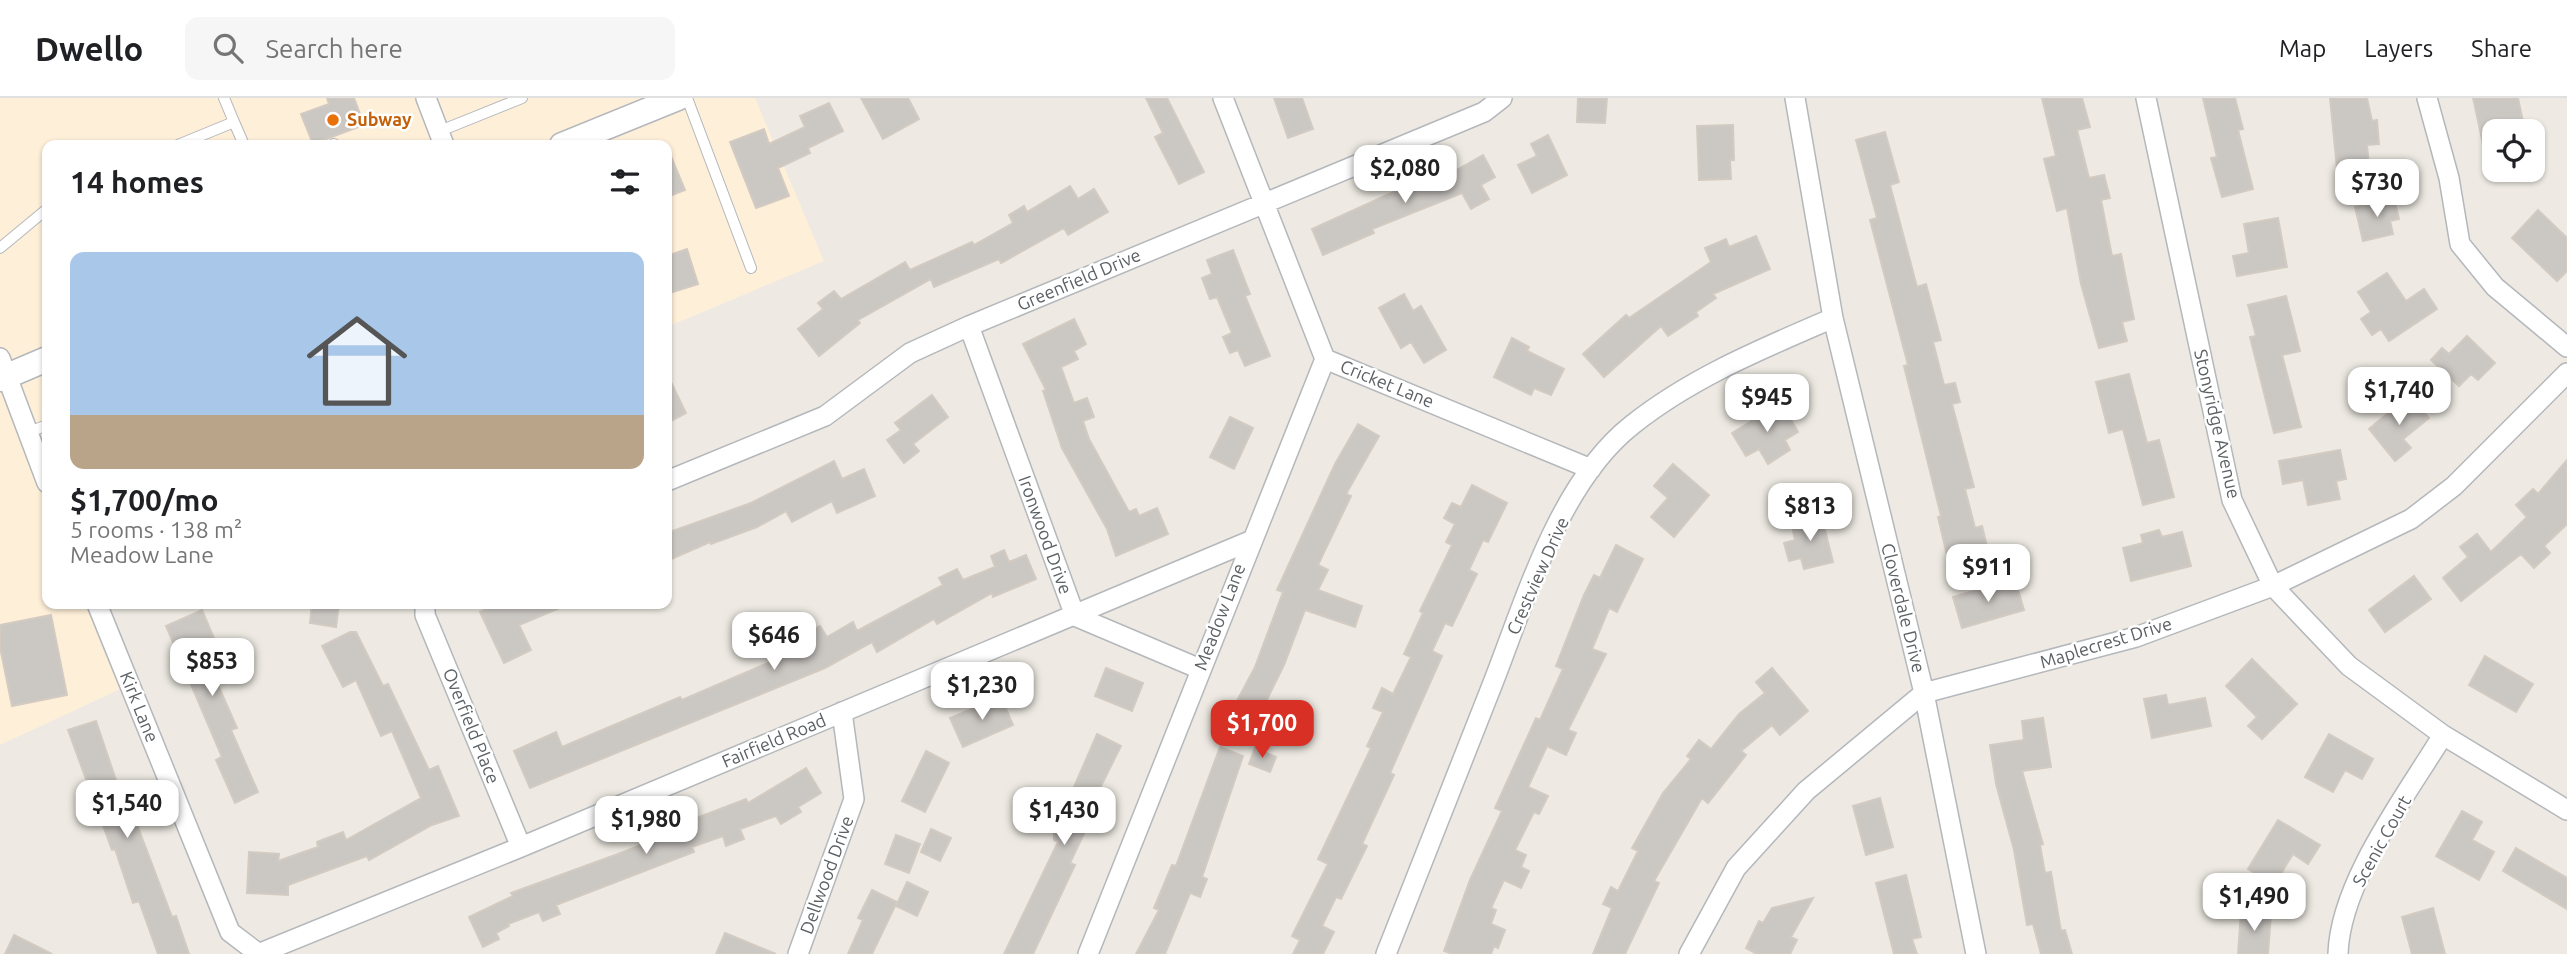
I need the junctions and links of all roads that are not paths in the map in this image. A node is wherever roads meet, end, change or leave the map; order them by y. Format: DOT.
graph roads {
  1 [pos="224,98"];
  2 [pos="426,98"];
  3 [pos="522,98"];
  4 [pos="678,98"];
  5 [pos="687,98"];
  6 [pos="1223,98"];
  7 [pos="1502,98"];
  8 [pos="1795,98"];
  9 [pos="2146,98"];
  10 [pos="2427,98"];
  11 [pos="234,122"];
  12 [pos="442,138"];
  13 [pos="190,140"];
  14 [pos="242,140"];
  15 [pos="574,140"];
  16 [pos="1266,202"];
  17 [pos="42,213"];
  18 [pos="0,233"];
  19 [pos="4,245"];
  20 [pos="751,268"];
  21 [pos="1833,318"];
  22 [pos="969,326"];
  23 [pos="2567,347"];
  24 [pos="1325,359"];
  25 [pos="42,360"];
  26 [pos="2,371"];
  27 [pos="2567,373"];
  28 [pos="42,427"];
  29 [pos="27,433"];
  30 [pos="1591,469"];
  31 [pos="42,470"];
  32 [pos="672,479"];
  33 [pos="1250,541"];
  34 [pos="2273,586"];
  35 [pos="99,609"];
  36 [pos="425,609"];
  37 [pos="1075,616"];
  38 [pos="1200,669"];
  39 [pos="1924,693"];
  40 [pos="842,712"];
  41 [pos="2443,735"];
  42 [pos="2567,810"];
  43 [pos="521,848"];
  44 [pos="258,954"];
  45 [pos="798,954"];
  46 [pos="1088,954"];
  47 [pos="1386,954"];
  48 [pos="1689,954"];
  49 [pos="1976,954"];
  50 [pos="2339,954"];
  1 -- 11 [label="lane"];
  2 -- 12 [label="street"];
  3 -- 12 [label="lane"];
  4 -- 15 [label="street"];
  5 -- 20 [label="lane"];
  6 -- 16 [label="street, Cricket Lane"];
  7 -- 16 [label="street, Greenfield Drive"];
  8 -- 21 [label="street, Cloverdale Drive"];
  9 -- 34 [label="street, Stonyridge Avenue"];
  10 -- 23 [label="street"];
  11 -- 13 [label="lane"];
  11 -- 14 [label="lane"];
  16 -- 22 [label="street, Greenfield Drive"];
  16 -- 24 [label="street, Cricket Lane"];
  17 -- 19 [label="lane"];
  18 -- 19 [label="lane"];
  21 -- 30 [label="street, Crestview Drive"];
  21 -- 39 [label="street, Cloverdale Drive"];
  22 -- 32 [label="street, Greenfield Drive"];
  22 -- 37 [label="street, Ironwood Drive"];
  24 -- 30 [label="street, Cricket Lane"];
  24 -- 33 [label="street, Meadow Lane"];
  25 -- 26 [label="street"];
  26 -- 29 [label="street"];
  27 -- 34 [label="street, Maplecrest Drive"];
  28 -- 29 [label="lane"];
  29 -- 31 [label="street"];
  30 -- 47 [label="street, Crestview Drive"];
  33 -- 37 [label="street, Fairfield Road"];
  33 -- 38 [label="street, Meadow Lane"];
  34 -- 39 [label="street, Maplecrest Drive"];
  34 -- 41 [label="street, Stonyridge Avenue"];
  35 -- 44 [label="street, Kirk Lane"];
  36 -- 43 [label="street, Overfield Place"];
  37 -- 38 [label="street, Ironwood Drive"];
  37 -- 40 [label="street, Fairfield Road"];
  38 -- 46 [label="street, Meadow Lane"];
  39 -- 48 [label="street, Maplecrest Drive"];
  39 -- 49 [label="street, Cloverdale Drive"];
  40 -- 43 [label="street, Fairfield Road"];
  40 -- 45 [label="street, Dellwood Drive"];
  41 -- 42 [label="street, Stonyridge Avenue"];
  41 -- 50 [label="street, Scenic Court"];
  43 -- 44 [label="street, Fairfield Road"];
}
